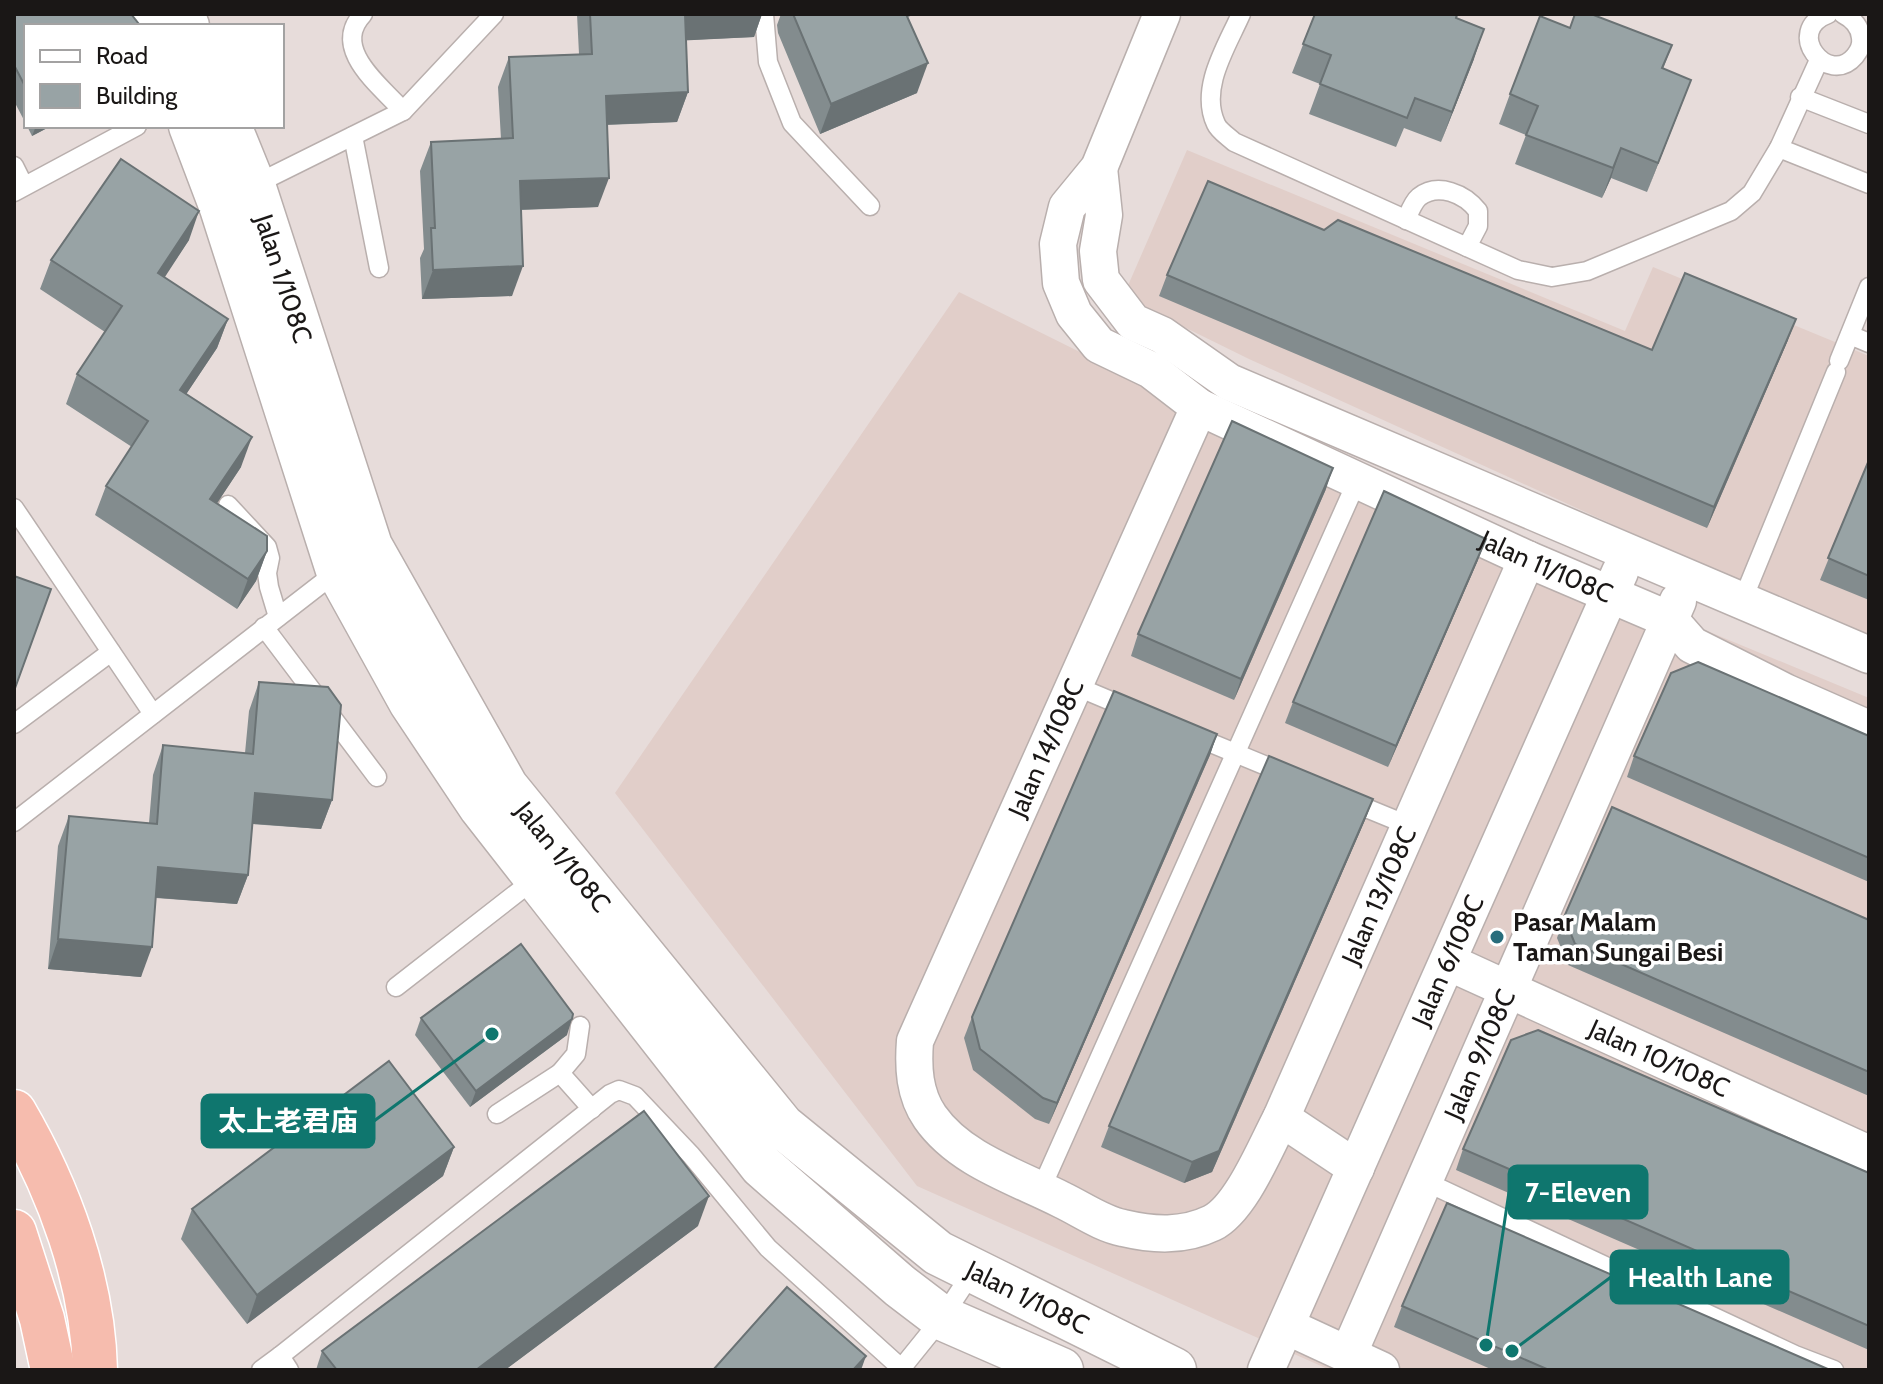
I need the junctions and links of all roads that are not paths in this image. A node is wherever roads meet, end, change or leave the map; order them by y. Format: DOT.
graph roads {
  1 [pos="363,14"];
  2 [pos="494,14"];
  3 [pos="764,14"];
  4 [pos="1162,14"];
  5 [pos="1241,14"];
  6 [pos="1828,14"];
  7 [pos="1843,14"];
  8 [pos="1819,60"];
  9 [pos="1800,97"];
  10 [pos="403,111"];
  11 [pos="1869,124"];
  12 [pos="133,128"];
  13 [pos="192,128"];
  14 [pos="229,128"];
  15 [pos="353,136"];
  16 [pos="1779,148"];
  17 [pos="14,166"];
  18 [pos="1099,168"];
  19 [pos="1869,184"];
  20 [pos="19,189"];
  21 [pos="238,196"];
  22 [pos="870,206"];
  23 [pos="1406,220"];
  24 [pos="1467,247"];
  25 [pos="379,268"];
  26 [pos="1869,287"];
  27 [pos="1850,335"];
  28 [pos="1869,343"];
  29 [pos="1199,407"];
  30 [pos="1357,481"];
  31 [pos="228,505"];
  32 [pos="14,508"];
  33 [pos="1629,552"];
  34 [pos="354,558"];
  35 [pos="1527,559"];
  36 [pos="1688,578"];
  37 [pos="1611,593"];
  38 [pos="1743,599"];
  39 [pos="1670,620"];
  40 [pos="271,622"];
  41 [pos="111,652"];
  42 [pos="1869,655"];
  43 [pos="1073,685"];
  44 [pos="153,714"];
  45 [pos="1147,716"];
  46 [pos="14,724"];
  47 [pos="1176,728"];
  48 [pos="1869,729"];
  49 [pos="1235,753"];
  50 [pos="377,777"];
  51 [pos="1308,784"];
  52 [pos="1337,796"];
  53 [pos="14,822"];
  54 [pos="1410,826"];
  55 [pos="538,876"];
  56 [pos="1448,962"];
  57 [pos="396,987"];
  58 [pos="1508,989"];
  59 [pos="580,1026"];
  60 [pos="560,1073"];
  61 [pos="592,1109"];
  62 [pos="14,1112"];
  63 [pos="497,1114"];
  64 [pos="1281,1118"];
  65 [pos="1869,1154"];
  66 [pos="1356,1168"];
  67 [pos="1424,1181"];
  68 [pos="1041,1189"];
  69 [pos="14,1232"];
  70 [pos="973,1271"];
  71 [pos="942,1318"];
  72 [pos="1286,1326"];
  73 [pos="1348,1355"];
  74 [pos="1791,1362"];
  75 [pos="285,1363"];
  76 [pos="901,1369"];
  77 [pos="53,1370"];
  78 [pos="95,1370"];
  79 [pos="261,1370"];
  80 [pos="1061,1370"];
  81 [pos="1174,1370"];
  82 [pos="1266,1370"];
  83 [pos="1381,1370"];
  84 [pos="1834,1370"];
  1 -- 10 [label="lane"];
  2 -- 10 [label="lane"];
  3 -- 22 [label="lane"];
  4 -- 18 [label="street, Jalan 11/108C"];
  5 -- 23 [label="lane"];
  6 -- 8 [label="lane"];
  7 -- 8 [label="lane"];
  8 -- 9 [label="lane"];
  9 -- 11 [label="lane"];
  9 -- 16 [label="lane"];
  10 -- 15 [label="lane"];
  12 -- 20 [label="lane"];
  13 -- 21 [label="street, Jalan 1/108C"];
  14 -- 21 [label="street, Jalan 1/108C"];
  15 -- 21 [label="lane"];
  15 -- 25 [label="lane"];
  16 -- 19 [label="lane"];
  16 -- 24 [label="lane"];
  17 -- 20 [label="lane"];
  18 -- 29 [label="street, Jalan 11/108C"];
  18 -- 33 [label="street, Jalan 11/108C"];
  21 -- 34 [label="street, Jalan 1/108C"];
  23 -- 24 [label="lane"];
  23 -- 24 [label="lane"];
  26 -- 27 [label="lane"];
  27 -- 28 [label="lane"];
  27 -- 38 [label="lane"];
  29 -- 30 [label="street, Jalan 11/108C"];
  29 -- 43 [label="street, Jalan 14/108C"];
  30 -- 35 [label="street, Jalan 11/108C"];
  30 -- 49 [label="lane"];
  31 -- 40 [label="lane"];
  32 -- 41 [label="lane"];
  33 -- 36 [label="street, Jalan 11/108C"];
  33 -- 37 [label="street, Jalan 6/108C"];
  34 -- 40 [label="lane"];
  34 -- 55 [label="street, Jalan 1/108C"];
  34 -- 70 [label="street, Jalan 1/108C"];
  35 -- 37 [label="street, Jalan 11/108C"];
  35 -- 54 [label="street, Jalan 13/108C"];
  36 -- 38 [label="street, Jalan 11/108C"];
  36 -- 39 [label="street, Jalan 9/108C"];
  37 -- 39 [label="street, Jalan 11/108C"];
  37 -- 56 [label="street, Jalan 6/108C"];
  38 -- 42 [label="street, Jalan 11/108C"];
  39 -- 48 [label="street, Jalan 11/108C"];
  39 -- 58 [label="street, Jalan 9/108C"];
  40 -- 44 [label="lane"];
  40 -- 50 [label="lane"];
  41 -- 44 [label="lane"];
  41 -- 46 [label="lane"];
  43 -- 45 [label="lane"];
  43 -- 68 [label="street, Jalan 14/108C"];
  44 -- 53 [label="lane"];
  47 -- 49 [label="lane"];
  49 -- 51 [label="lane"];
  49 -- 68 [label="lane"];
  52 -- 54 [label="lane"];
  54 -- 64 [label="street, Jalan 13/108C"];
  55 -- 57 [label="lane"];
  55 -- 71 [label="street, Jalan 1/108C"];
  56 -- 58 [label="street, Jalan 10/108C"];
  56 -- 66 [label="street, Jalan 6/108C"];
  58 -- 65 [label="street, Jalan 10/108C"];
  58 -- 67 [label="street, Jalan 9/108C"];
  59 -- 60 [label="lane"];
  60 -- 61 [label="lane"];
  60 -- 63 [label="lane"];
  61 -- 75 [label="lane"];
  61 -- 76 [label="lane"];
  62 -- 78 [label="highway"];
  64 -- 66 [label="street"];
  64 -- 68 [label="street, Jalan 13/108C"];
  66 -- 72 [label="street, Jalan 6/108C"];
  67 -- 73 [label="street, Jalan 9/108C"];
  67 -- 74 [label="lane"];
  69 -- 77 [label="highway"];
  70 -- 71 [label="lane"];
  70 -- 81 [label="street, Jalan 1/108C"];
  71 -- 76 [label="lane"];
  71 -- 80 [label="street, Jalan 1/108C"];
  72 -- 73 [label="street"];
  72 -- 82 [label="street, Jalan 6/108C"];
  73 -- 83 [label="street"];
  74 -- 84 [label="lane"];
  75 -- 79 [label="lane"];
}
